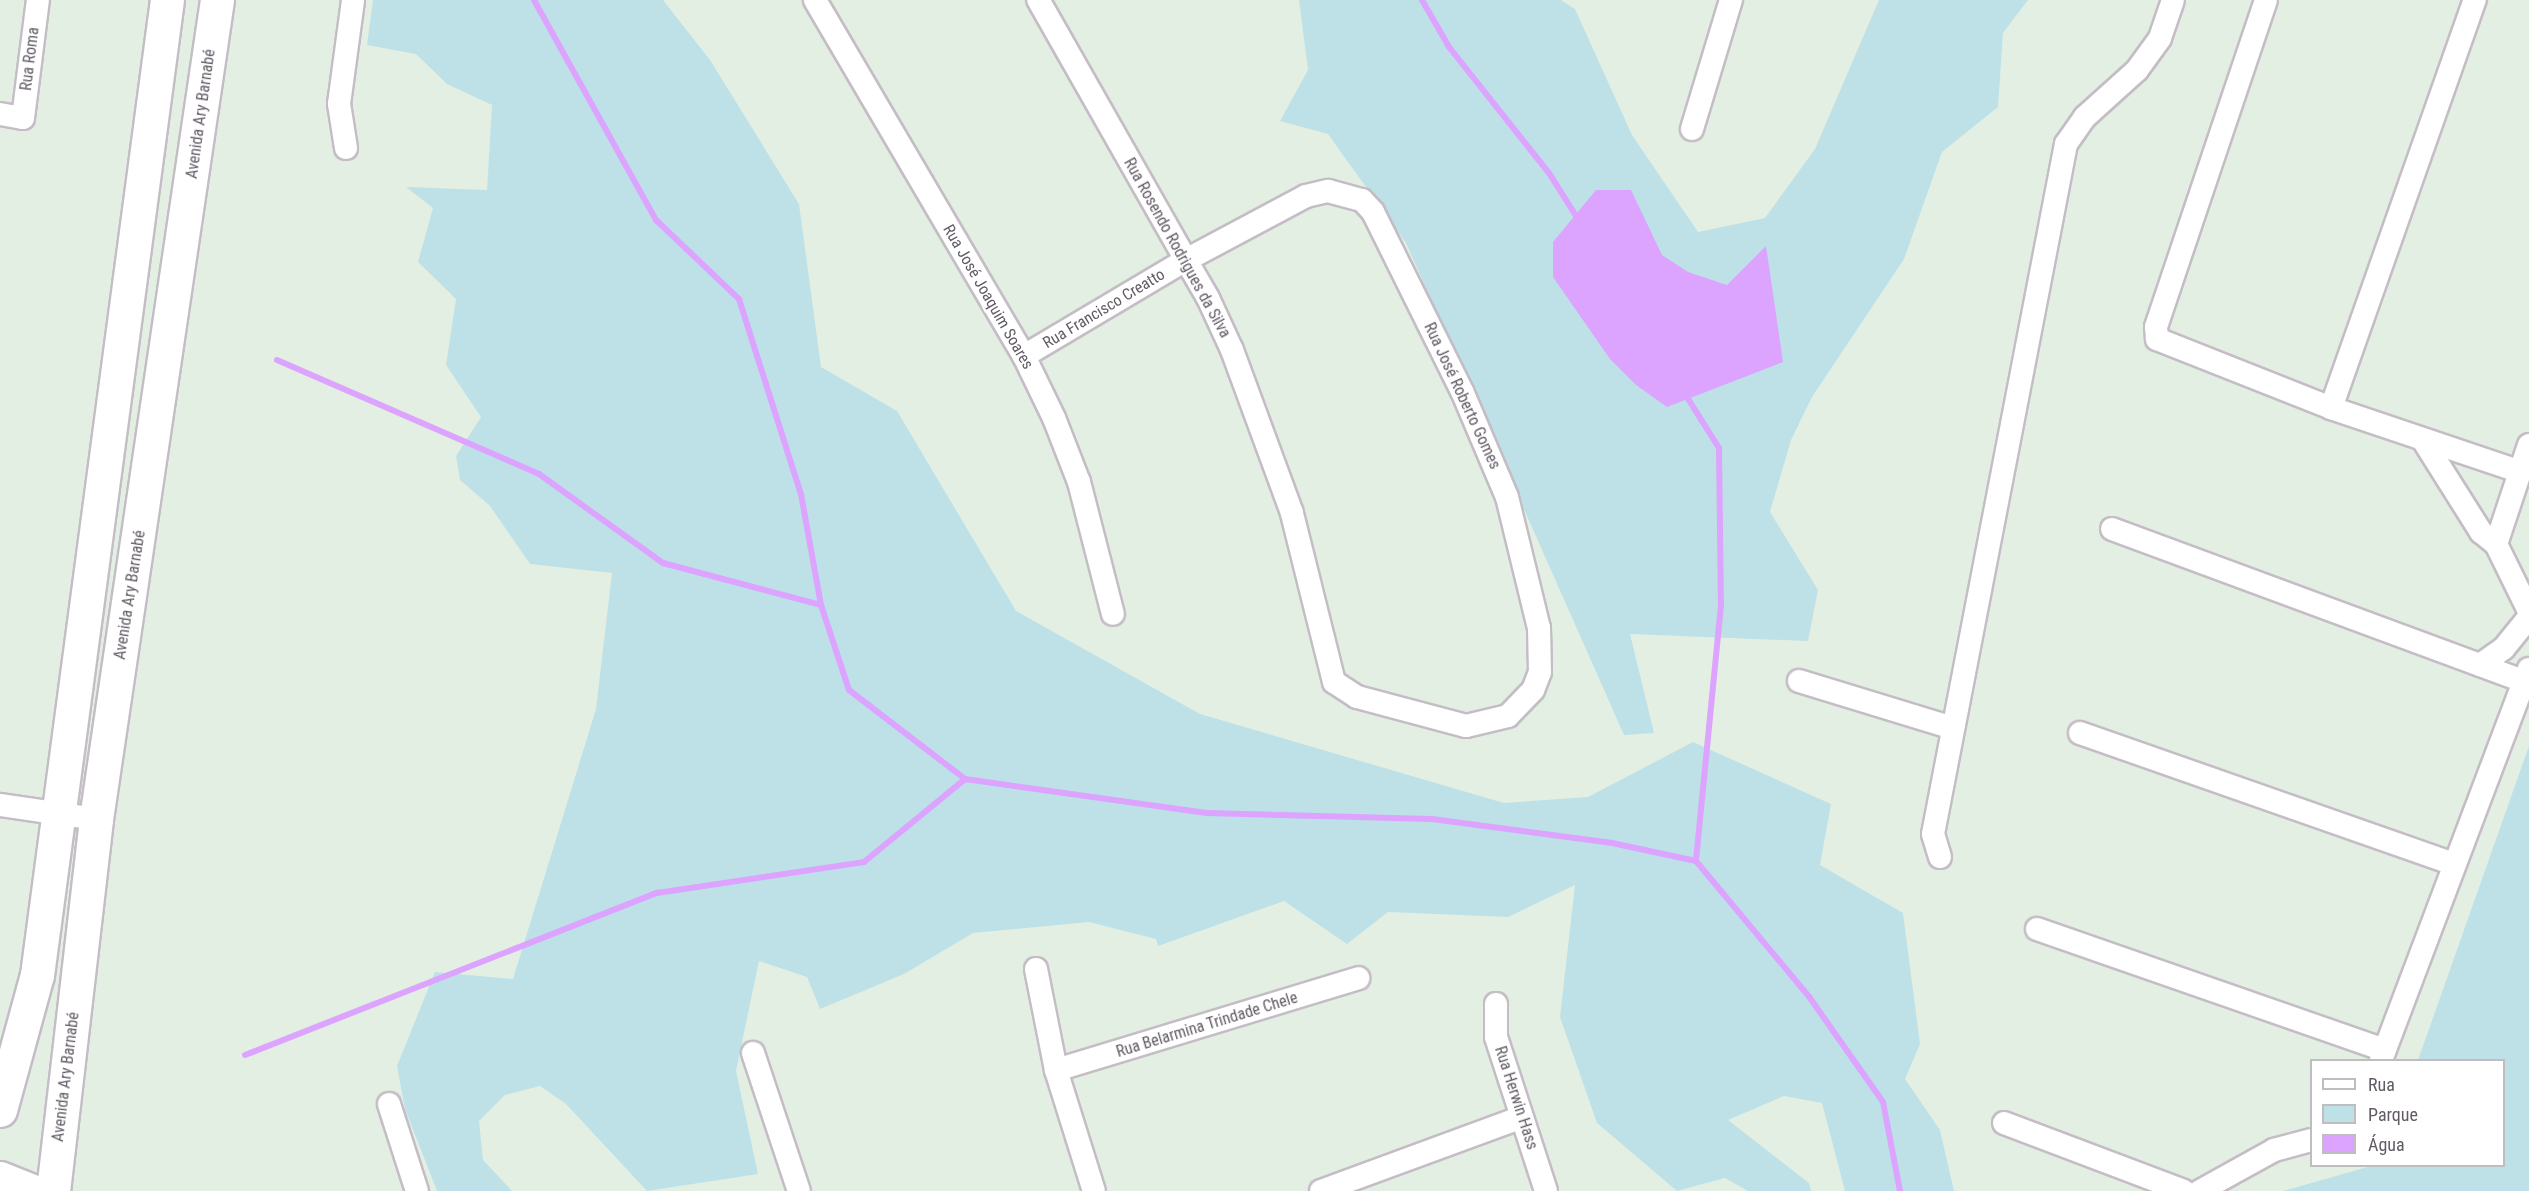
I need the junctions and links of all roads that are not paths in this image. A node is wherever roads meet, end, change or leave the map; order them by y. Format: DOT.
graph roads {
  1 [pos="38,0"];
  2 [pos="167,0"];
  3 [pos="217,0"];
  4 [pos="353,0"];
  5 [pos="815,0"];
  6 [pos="1038,0"];
  7 [pos="1731,0"];
  8 [pos="2173,0"];
  9 [pos="2266,0"];
  10 [pos="2475,0"];
  11 [pos="154,97"];
  12 [pos="202,106"];
  13 [pos="0,114"];
  14 [pos="1692,129"];
  15 [pos="147,142"];
  16 [pos="346,148"];
  17 [pos="196,149"];
  18 [pos="1347,193"];
  19 [pos="1186,260"];
  20 [pos="1024,356"];
  21 [pos="2331,408"];
  22 [pos="2423,440"];
  23 [pos="2529,445"];
  24 [pos="2518,471"];
  25 [pos="2112,529"];
  26 [pos="2496,544"];
  27 [pos="2529,611"];
  28 [pos="1113,614"];
  29 [pos="2529,616"];
  30 [pos="2480,665"];
  31 [pos="2526,675"];
  32 [pos="1798,681"];
  33 [pos="1334,682"];
  34 [pos="1953,728"];
  35 [pos="2080,733"];
  36 [pos="0,805"];
  37 [pos="60,815"];
  38 [pos="96,819"];
  39 [pos="1940,857"];
  40 [pos="2451,863"];
  41 [pos="2037,929"];
  42 [pos="1036,969"];
  43 [pos="1358,978"];
  44 [pos="1496,1004"];
  45 [pos="753,1053"];
  46 [pos="2383,1055"];
  47 [pos="1056,1070"];
  48 [pos="2,1102"];
  49 [pos="389,1104"];
  50 [pos="1522,1117"];
  51 [pos="2004,1123"];
  52 [pos="2310,1141"];
  53 [pos="0,1178"];
  54 [pos="32,1191"];
  55 [pos="53,1191"];
  56 [pos="417,1191"];
  57 [pos="799,1191"];
  58 [pos="1094,1191"];
  59 [pos="1321,1191"];
  60 [pos="1546,1191"];
  61 [pos="2184,1191"];
  62 [pos="2200,1191"];
  1 -- 13 [label="street, Rua Roma"];
  2 -- 11 [label="street"];
  3 -- 12 [label="street, Avenida Ary Barnabé"];
  4 -- 16 [label="street"];
  5 -- 20 [label="street, Rua José Joaquim Soares"];
  6 -- 19 [label="street, Rua Rosendo Rodrigues da Silva"];
  7 -- 14 [label="street"];
  8 -- 34 [label="street"];
  9 -- 21 [label="street"];
  10 -- 21 [label="street"];
  11 -- 12 [label="street"];
  11 -- 15 [label="street"];
  12 -- 17 [label="street, Avenida Ary Barnabé"];
  15 -- 17 [label="street"];
  15 -- 37 [label="street"];
  17 -- 38 [label="street, Avenida Ary Barnabé"];
  18 -- 19 [label="street, Rua Francisco Creatto"];
  18 -- 33 [label="street, Rua José Roberto Gomes"];
  19 -- 20 [label="street, Rua Francisco Creatto"];
  19 -- 33 [label="street, Rua Rosendo Rodrigues da Silva"];
  20 -- 28 [label="street, Rua José Joaquim Soares"];
  21 -- 22 [label="street"];
  22 -- 24 [label="street"];
  22 -- 26 [label="street"];
  23 -- 24 [label="street"];
  24 -- 26 [label="street"];
  25 -- 30 [label="street"];
  26 -- 27 [label="street"];
  29 -- 30 [label="street"];
  30 -- 31 [label="street"];
  31 -- 40 [label="street"];
  32 -- 34 [label="street"];
  34 -- 39 [label="street"];
  35 -- 40 [label="street"];
  36 -- 37 [label="street"];
  37 -- 38 [label="street"];
  37 -- 48 [label="street"];
  38 -- 55 [label="street, Avenida Ary Barnabé"];
  40 -- 46 [label="street"];
  41 -- 46 [label="street"];
  42 -- 47 [label="street"];
  43 -- 47 [label="street, Rua Belarmina Trindade Chele"];
  44 -- 50 [label="street, Rua Herwin Hass"];
  45 -- 57 [label="street"];
  47 -- 58 [label="street"];
  49 -- 56 [label="street"];
  50 -- 59 [label="street"];
  50 -- 60 [label="street, Rua Herwin Hass"];
  51 -- 61 [label="street"];
  52 -- 62 [label="street"];
  53 -- 54 [label="street"];
}
